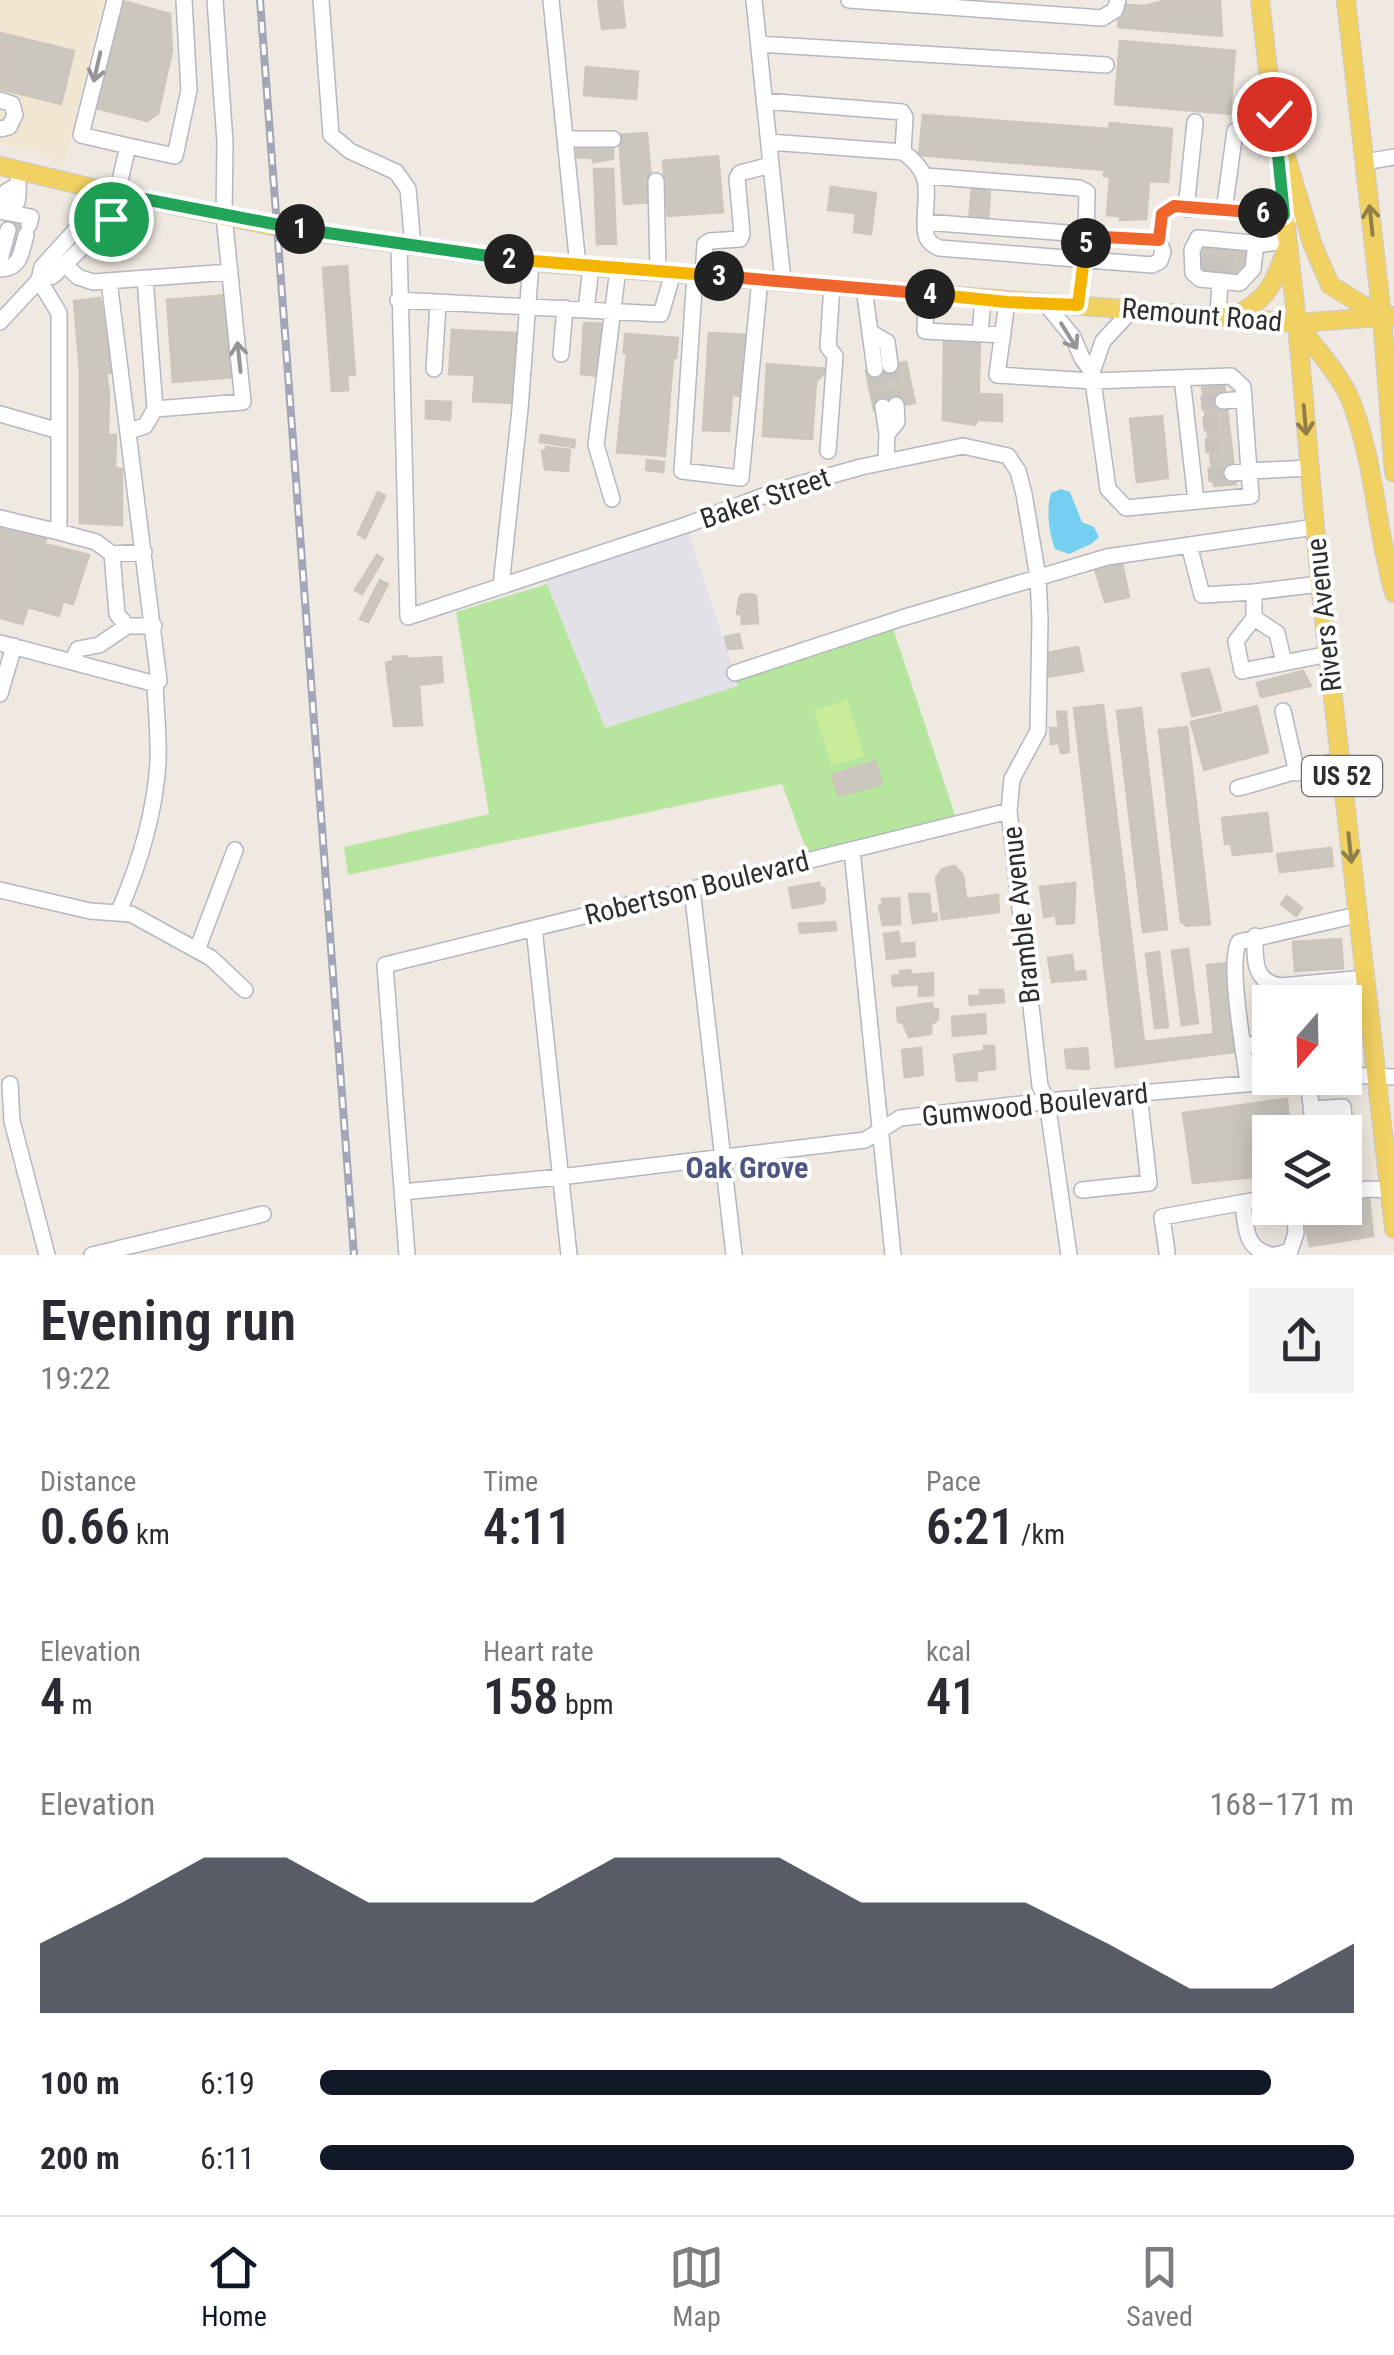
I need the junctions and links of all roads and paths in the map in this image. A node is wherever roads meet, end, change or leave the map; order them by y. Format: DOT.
graph roads {
  1 [pos="114,0"];
  2 [pos="184,0"];
  3 [pos="215,0"];
  4 [pos="321,0"];
  5 [pos="551,0"];
  6 [pos="754,0"];
  7 [pos="849,0"];
  8 [pos="1118,0"];
  9 [pos="1260,0"];
  10 [pos="1346,0"];
  11 [pos="759,44"];
  12 [pos="1106,64"];
  13 [pos="0,100"];
  14 [pos="764,100"];
  15 [pos="1195,122"];
  16 [pos="0,129"];
  17 [pos="1235,131"];
  18 [pos="564,139"];
  19 [pos="614,139"];
  20 [pos="769,142"];
  21 [pos="128,146"];
  22 [pos="903,152"];
  23 [pos="1394,157"];
  24 [pos="1365,162"];
  25 [pos="771,165"];
  26 [pos="0,166"];
  27 [pos="926,176"];
  28 [pos="18,178"];
  29 [pos="656,182"];
  30 [pos="118,194"];
  31 [pos="1186,208"];
  32 [pos="1224,211"];
  33 [pos="8,215"];
  34 [pos="1293,215"];
  35 [pos="224,216"];
  36 [pos="925,222"];
  37 [pos="1086,236"];
  38 [pos="1159,240"];
  39 [pos="1256,243"];
  40 [pos="1287,243"];
  41 [pos="406,245"];
  42 [pos="0,260"];
  43 [pos="1084,260"];
  44 [pos="531,262"];
  45 [pos="64,264"];
  46 [pos="584,266"];
  47 [pos="618,269"];
  48 [pos="0,270"];
  49 [pos="230,272"];
  50 [pos="666,272"];
  51 [pos="699,275"];
  52 [pos="1218,277"];
  53 [pos="145,278"];
  54 [pos="760,279"];
  55 [pos="39,280"];
  56 [pos="109,281"];
  57 [pos="783,281"];
  58 [pos="832,285"];
  59 [pos="864,288"];
  60 [pos="926,293"];
  61 [pos="398,300"];
  62 [pos="983,300"];
  63 [pos="1007,302"];
  64 [pos="1044,302"];
  65 [pos="438,304"];
  66 [pos="1078,305"];
  67 [pos="528,307"];
  68 [pos="566,308"];
  69 [pos="586,310"];
  70 [pos="1132,310"];
  71 [pos="612,312"];
  72 [pos="1224,317"];
  73 [pos="1388,317"];
  74 [pos="0,322"];
  75 [pos="1297,323"];
  76 [pos="980,334"];
  77 [pos="1002,336"];
  78 [pos="561,354"];
  79 [pos="882,367"];
  80 [pos="434,368"];
  81 [pos="1093,376"];
  82 [pos="1182,378"];
  83 [pos="1244,399"];
  84 [pos="1223,401"];
  85 [pos="889,406"];
  86 [pos="155,409"];
  87 [pos="0,414"];
  88 [pos="1245,420"];
  89 [pos="1226,422"];
  90 [pos="59,431"];
  91 [pos="128,431"];
  92 [pos="1392,436"];
  93 [pos="1247,442"];
  94 [pos="1228,444"];
  95 [pos="828,452"];
  96 [pos="886,461"];
  97 [pos="1310,468"];
  98 [pos="1240,472"];
  99 [pos="1394,473"];
  100 [pos="612,499"];
  101 [pos="1196,502"];
  102 [pos="0,518"];
  103 [pos="1315,526"];
  104 [pos="59,532"];
  105 [pos="1388,539"];
  106 [pos="1188,545"];
  107 [pos="144,552"];
  108 [pos="112,554"];
  109 [pos="1038,577"];
  110 [pos="1320,584"];
  111 [pos="501,586"];
  112 [pos="1254,592"];
  113 [pos="1394,593"];
  114 [pos="1254,618"];
  115 [pos="127,626"];
  116 [pos="154,626"];
  117 [pos="7,645"];
  118 [pos="1329,654"];
  119 [pos="72,662"];
  120 [pos="1284,663"];
  121 [pos="735,673"];
  122 [pos="155,684"];
  123 [pos="0,694"];
  124 [pos="1283,710"];
  125 [pos="1340,760"];
  126 [pos="1296,773"];
  127 [pos="1238,788"];
  128 [pos="1009,811"];
  129 [pos="235,850"];
  130 [pos="852,850"];
  131 [pos="692,889"];
  132 [pos="0,890"];
  133 [pos="118,911"];
  134 [pos="1358,915"];
  135 [pos="534,928"];
  136 [pos="1255,936"];
  137 [pos="197,950"];
  138 [pos="1365,978"];
  139 [pos="245,990"];
  140 [pos="1370,1024"];
  141 [pos="1362,1025"];
  142 [pos="1252,1045"];
  143 [pos="1244,1046"];
  144 [pos="1385,1076"];
  145 [pos="10,1084"];
  146 [pos="1248,1084"];
  147 [pos="1252,1084"];
  148 [pos="1140,1094"];
  149 [pos="1310,1095"];
  150 [pos="1047,1101"];
  151 [pos="1312,1109"];
  152 [pos="1313,1115"];
  153 [pos="1344,1115"];
  154 [pos="880,1132"];
  155 [pos="722,1157"];
  156 [pos="560,1177"];
  157 [pos="1392,1184"];
  158 [pos="1082,1190"];
  159 [pos="1362,1190"];
  160 [pos="402,1192"];
  161 [pos="1243,1203"];
  162 [pos="1252,1203"];
  163 [pos="262,1214"];
  164 [pos="1295,1225"];
  165 [pos="1394,1229"];
  166 [pos="1168,1252"];
  167 [pos="47,1255"];
  168 [pos="94,1255"];
  169 [pos="407,1255"];
  170 [pos="569,1255"];
  171 [pos="734,1255"];
  172 [pos="893,1255"];
  173 [pos="1069,1255"];
  174 [pos="1274,1255"];
  1 -- 21 [label="street, one-way"];
  2 -- 21 [label="street"];
  3 -- 35 [label="street"];
  4 -- 41 [label="street"];
  5 -- 18 [label="street"];
  6 -- 11 [label="street"];
  7 -- 8 [label="street"];
  9 -- 34 [label="main road"];
  10 -- 24 [label="main road"];
  11 -- 12 [label="street"];
  11 -- 14 [label="street"];
  13 -- 16 [label="street"];
  14 -- 20 [label="street"];
  14 -- 22 [label="street"];
  15 -- 31 [label="street"];
  17 -- 32 [label="street"];
  18 -- 19 [label="street"];
  18 -- 46 [label="street"];
  20 -- 22 [label="street"];
  20 -- 25 [label="street"];
  21 -- 30 [label="street"];
  22 -- 27 [label="street"];
  23 -- 24 [label="street"];
  73 -- 24 [label="main road, one-way"];
  25 -- 51 [label="street"];
  25 -- 57 [label="street"];
  26 -- 28 [label="main road, Remount Road"];
  27 -- 36 [label="street"];
  27 -- 37 [label="street"];
  28 -- 30 [label="main road, Remount Road"];
  28 -- 33 [label="street"];
  29 -- 50 [label="street"];
  30 -- 35 [label="main road, Remount Road"];
  30 -- 45 [label="street"];
  30 -- 55 [label="street"];
  31 -- 32 [label="street"];
  31 -- 38 [label="street"];
  32 -- 34 [label="street"];
  33 -- 42 [label="street"];
  33 -- 48 [label="street"];
  34 -- 40 [label="main road, Rivers Avenue / US 52"];
  34 -- 73 [label="main road"];
  35 -- 41 [label="main road, Remount Road"];
  35 -- 49 [label="street"];
  36 -- 37 [label="street"];
  36 -- 43 [label="street"];
  37 -- 38 [label="street"];
  37 -- 43 [label="street"];
  38 -- 43 [label="street"];
  39 -- 40 [label="street"];
  39 -- 52 [label="street"];
  39 -- 52 [label="street"];
  40 -- 72 [label="main road"];
  40 -- 75 [label="main road, Rivers Avenue / US 52"];
  41 -- 44 [label="main road, Remount Road"];
  41 -- 61 [label="street"];
  43 -- 66 [label="street"];
  44 -- 46 [label="main road, Remount Road"];
  44 -- 67 [label="street"];
  45 -- 55 [label="street"];
  45 -- 56 [label="street"];
  46 -- 47 [label="main road, Remount Road"];
  46 -- 69 [label="street"];
  47 -- 50 [label="main road, Remount Road"];
  47 -- 71 [label="street"];
  49 -- 53 [label="street"];
  86 -- 49 [label="street, one-way"];
  50 -- 51 [label="main road, Remount Road"];
  50 -- 71 [label="street"];
  51 -- 54 [label="main road, Remount Road"];
  51 -- 54 [label="street"];
  52 -- 72 [label="street"];
  53 -- 56 [label="street"];
  53 -- 86 [label="street"];
  54 -- 57 [label="main road, Remount Road"];
  55 -- 74 [label="street"];
  55 -- 90 [label="street"];
  56 -- 91 [label="street"];
  57 -- 58 [label="main road, Remount Road"];
  58 -- 59 [label="main road, Remount Road"];
  58 -- 95 [label="street"];
  59 -- 60 [label="main road, Remount Road"];
  59 -- 79 [label="street"];
  60 -- 62 [label="main road, Remount Road"];
  60 -- 76 [label="street"];
  61 -- 65 [label="street"];
  61 -- 111 [label="street, Baker Street"];
  62 -- 63 [label="main road, Remount Road"];
  62 -- 76 [label="street"];
  63 -- 64 [label="main road, Remount Road"];
  63 -- 77 [label="street"];
  64 -- 66 [label="main road, Remount Road"];
  64 -- 81 [label="street, one-way"];
  65 -- 67 [label="street"];
  65 -- 80 [label="street"];
  66 -- 70 [label="main road, Remount Road"];
  67 -- 68 [label="street"];
  67 -- 111 [label="street"];
  68 -- 69 [label="street"];
  68 -- 78 [label="street"];
  69 -- 71 [label="street"];
  70 -- 72 [label="main road, Remount Road"];
  70 -- 81 [label="street"];
  71 -- 100 [label="street"];
  72 -- 75 [label="main road, Remount Road"];
  73 -- 75 [label="main road, Remount Road"];
  73 -- 92 [label="main road"];
  75 -- 97 [label="main road, Rivers Avenue / US 52, one-way"];
  75 -- 105 [label="main road"];
  76 -- 77 [label="street"];
  77 -- 81 [label="street"];
  81 -- 82 [label="street"];
  81 -- 101 [label="street"];
  82 -- 83 [label="street"];
  82 -- 101 [label="street"];
  83 -- 84 [label="street"];
  83 -- 88 [label="street"];
  85 -- 96 [label="street"];
  86 -- 91 [label="street"];
  87 -- 90 [label="street"];
  88 -- 89 [label="street"];
  88 -- 93 [label="street"];
  90 -- 104 [label="street"];
  91 -- 107 [label="street"];
  92 -- 99 [label="main road"];
  93 -- 94 [label="street"];
  93 -- 98 [label="street"];
  96 -- 109 [label="street, Baker Street"];
  96 -- 111 [label="street, Baker Street"];
  97 -- 98 [label="street"];
  97 -- 103 [label="main road, Rivers Avenue / US 52"];
  98 -- 101 [label="street"];
  102 -- 104 [label="street"];
  103 -- 106 [label="street"];
  103 -- 110 [label="main road, Rivers Avenue / US 52"];
  104 -- 108 [label="street"];
  105 -- 113 [label="main road"];
  106 -- 109 [label="street"];
  106 -- 112 [label="street"];
  107 -- 108 [label="street"];
  107 -- 116 [label="street"];
  108 -- 115 [label="street"];
  109 -- 121 [label="street"];
  109 -- 128 [label="street, Bramble Avenue"];
  110 -- 112 [label="street"];
  110 -- 118 [label="main road, Rivers Avenue / US 52"];
  112 -- 114 [label="street"];
  114 -- 120 [label="street"];
  114 -- 120 [label="street"];
  115 -- 116 [label="street"];
  115 -- 119 [label="street"];
  116 -- 122 [label="street"];
  117 -- 119 [label="street"];
  117 -- 123 [label="street"];
  118 -- 120 [label="street"];
  118 -- 125 [label="main road, Rivers Avenue / US 52"];
  119 -- 122 [label="street"];
  122 -- 133 [label="street"];
  124 -- 126 [label="street"];
  125 -- 126 [label="street"];
  125 -- 134 [label="main road, Rivers Avenue / US 52, one-way"];
  126 -- 127 [label="street"];
  128 -- 130 [label="street, Robertson Boulevard"];
  128 -- 150 [label="street, Bramble Avenue"];
  129 -- 137 [label="street"];
  130 -- 131 [label="street, Robertson Boulevard"];
  130 -- 154 [label="street"];
  131 -- 135 [label="street, Robertson Boulevard"];
  131 -- 155 [label="street"];
  132 -- 133 [label="street"];
  133 -- 137 [label="street"];
  134 -- 136 [label="street"];
  134 -- 138 [label="main road, Rivers Avenue / US 52"];
  135 -- 156 [label="street"];
  135 -- 160 [label="street, Robertson Boulevard"];
  136 -- 138 [label="street"];
  136 -- 143 [label="street"];
  137 -- 139 [label="street"];
  138 -- 140 [label="main road, Rivers Avenue / US 52"];
  140 -- 141 [label="street"];
  140 -- 144 [label="main road, Rivers Avenue / US 52"];
  142 -- 143 [label="street"];
  143 -- 146 [label="street"];
  144 -- 157 [label="main road, Rivers Avenue / US 52"];
  145 -- 167 [label="street"];
  146 -- 147 [label="street, Gumwood Boulevard"];
  146 -- 148 [label="street, Gumwood Boulevard"];
  148 -- 150 [label="street, Gumwood Boulevard"];
  148 -- 158 [label="street"];
  149 -- 151 [label="street"];
  150 -- 154 [label="street, Gumwood Boulevard"];
  150 -- 173 [label="street, Bramble Avenue"];
  151 -- 152 [label="street"];
  151 -- 153 [label="street"];
  154 -- 155 [label="street, Gumwood Boulevard"];
  154 -- 172 [label="street"];
  155 -- 156 [label="street, Gumwood Boulevard"];
  155 -- 171 [label="street"];
  156 -- 160 [label="street, Gumwood Boulevard"];
  156 -- 170 [label="street"];
  157 -- 159 [label="street"];
  157 -- 165 [label="main road, Rivers Avenue / US 52"];
  160 -- 169 [label="street"];
  161 -- 162 [label="street"];
  161 -- 166 [label="street"];
  161 -- 174 [label="street"];
  163 -- 168 [label="street"];
  164 -- 174 [label="street"];
}
